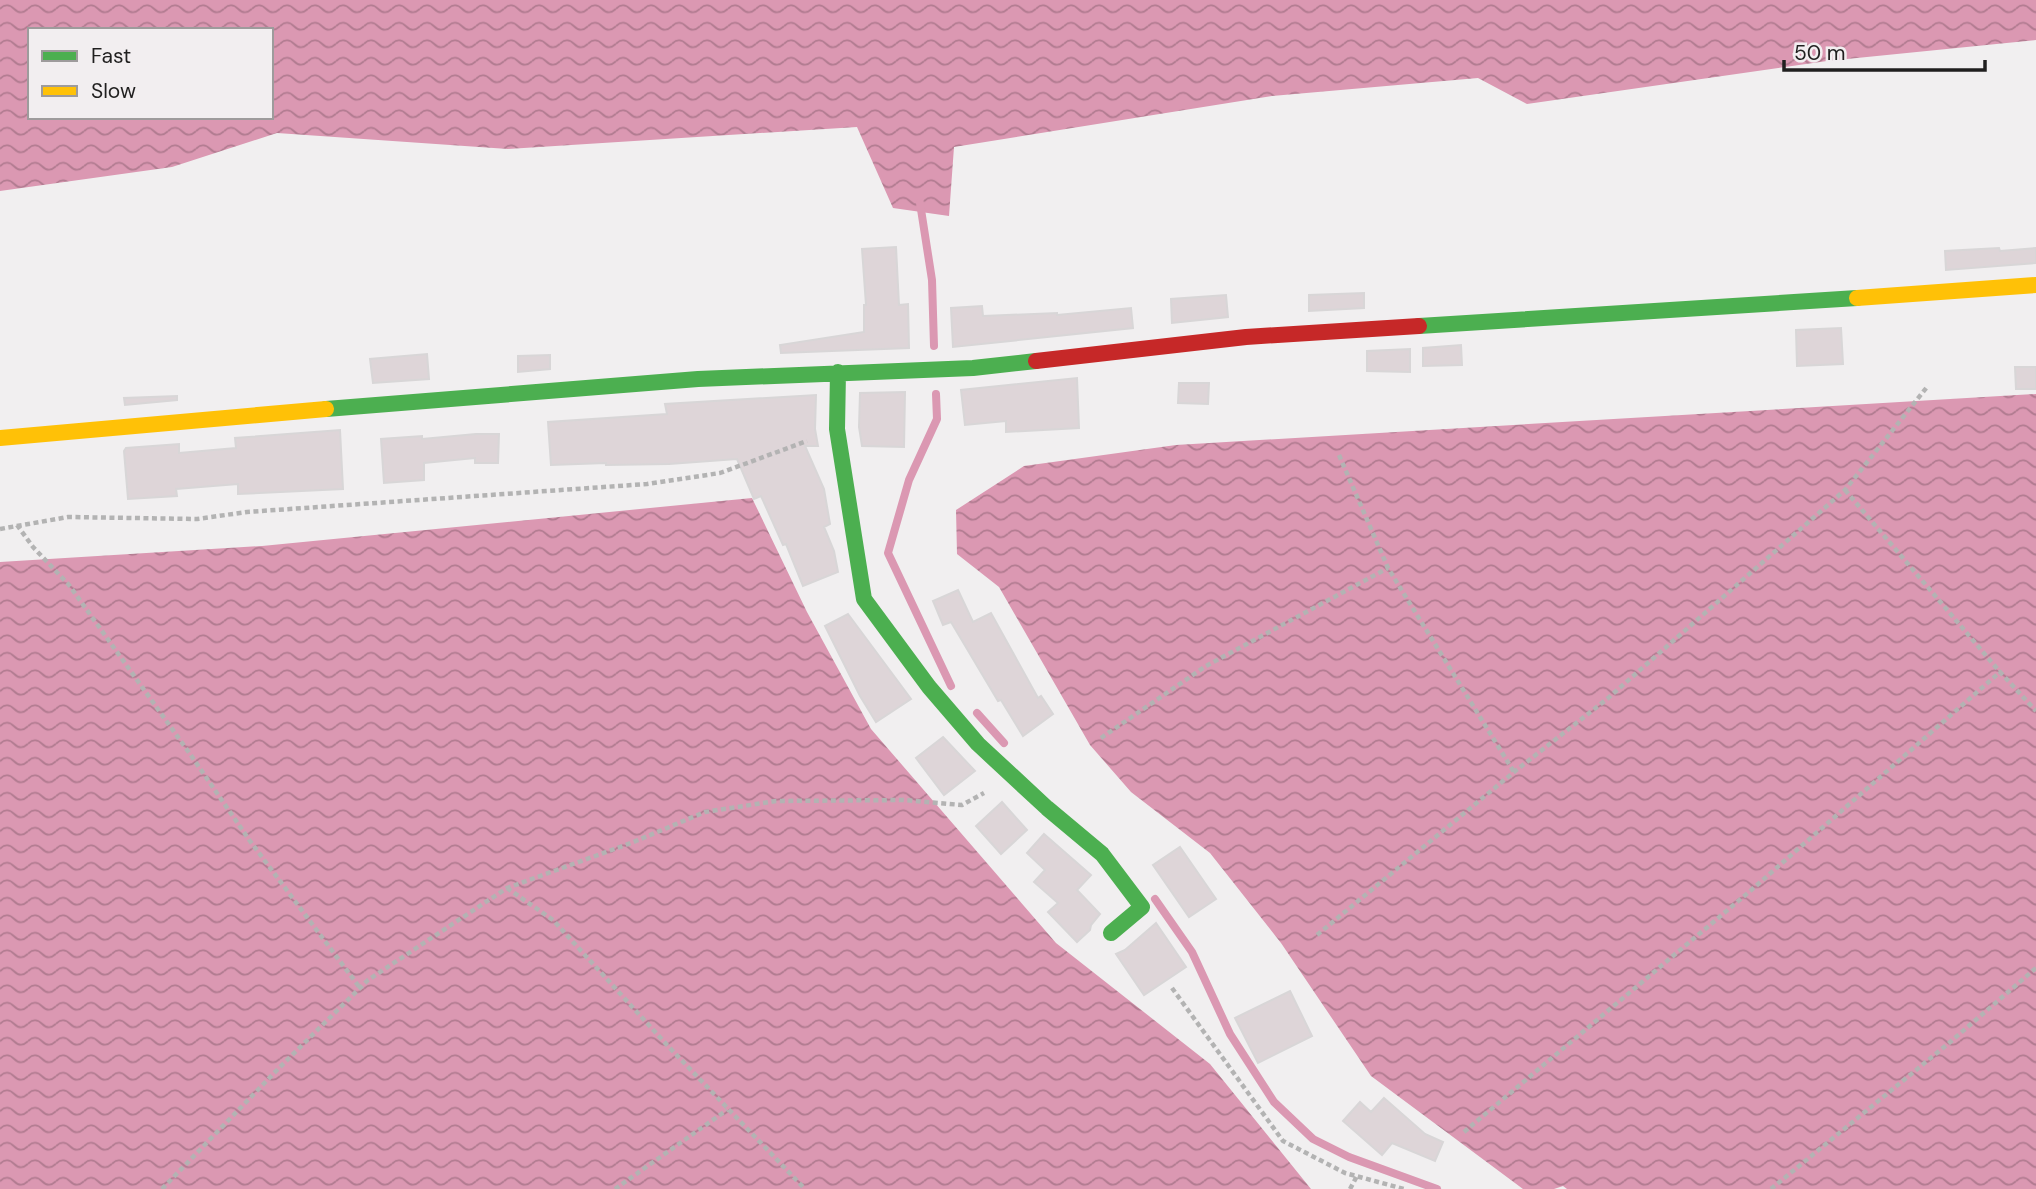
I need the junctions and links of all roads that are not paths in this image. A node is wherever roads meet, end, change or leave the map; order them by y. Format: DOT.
graph roads {
  1 [pos="2036,285"];
  2 [pos="838,372"];
  3 [pos="0,438"];
  4 [pos="1111,933"];
  1 -- 2 [label="street"];
  2 -- 3 [label="street"];
  2 -- 4 [label="street"];
}
